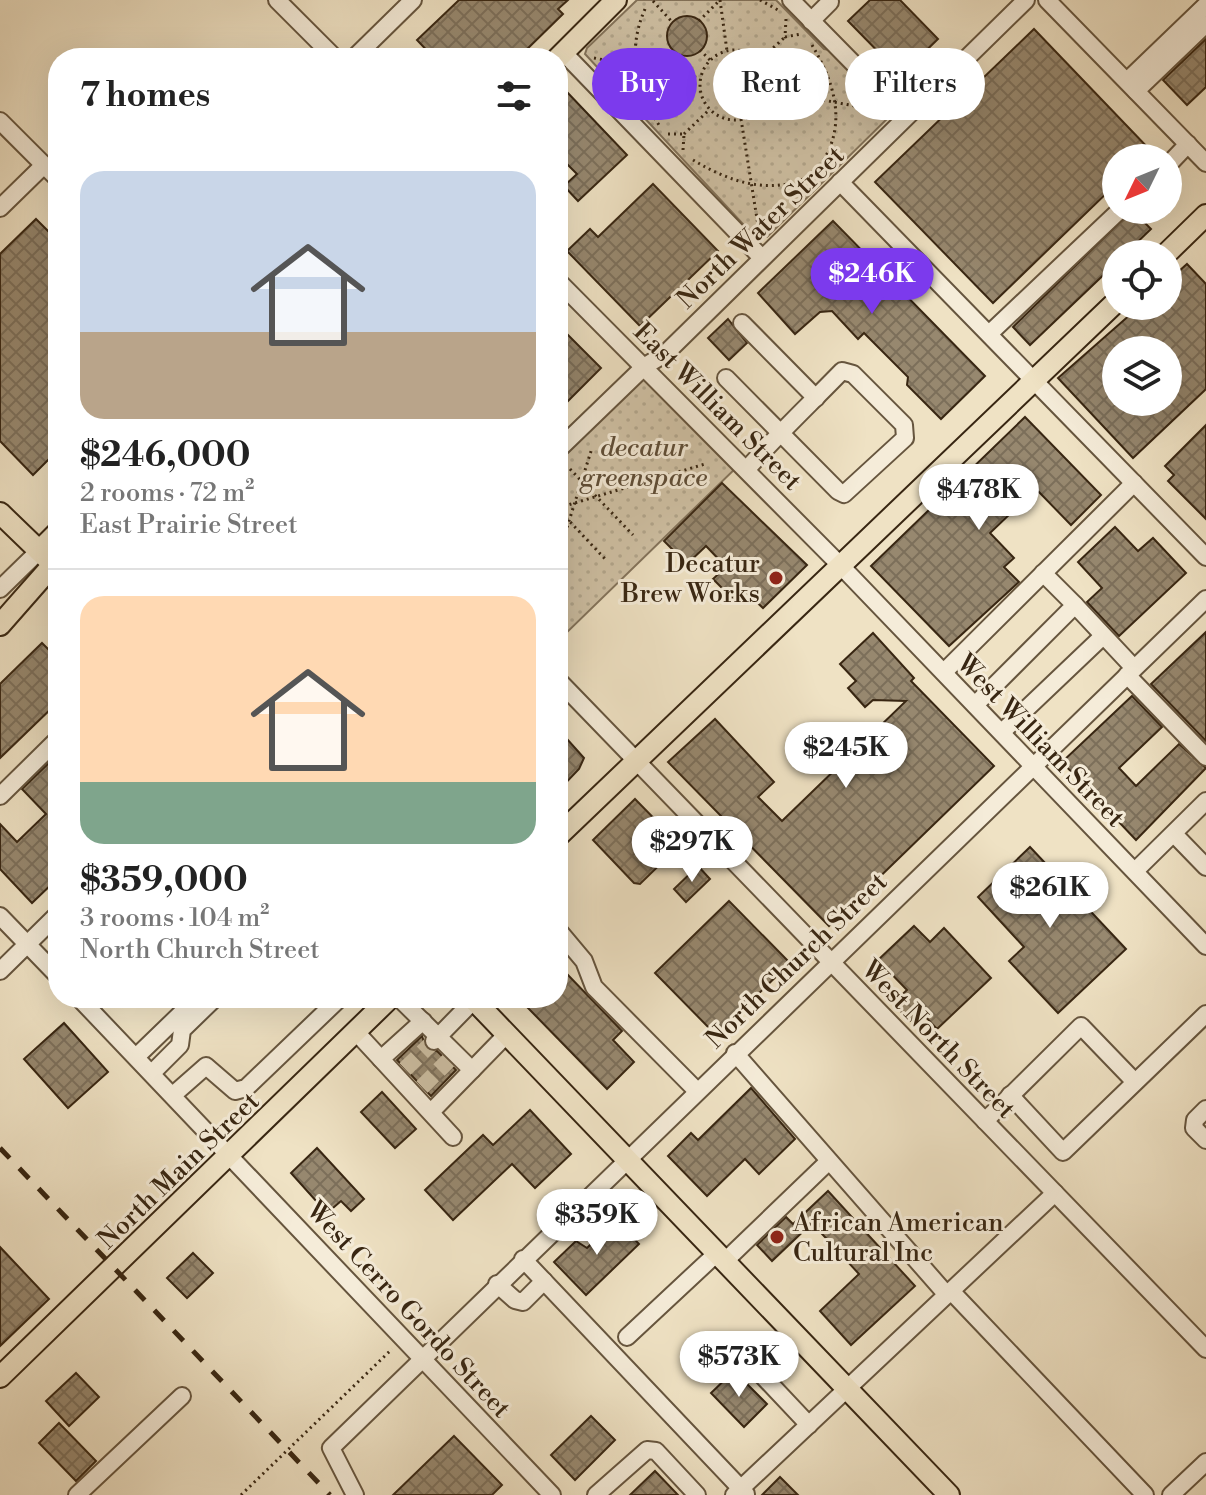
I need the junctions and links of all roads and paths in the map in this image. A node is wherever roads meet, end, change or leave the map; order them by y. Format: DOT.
graph roads {
  1 [pos="413,0"];
  2 [pos="616,0"];
  3 [pos="720,0"];
  4 [pos="760,0"];
  5 [pos="1026,0"];
  6 [pos="1047,0"];
  7 [pos="653,1"];
  8 [pos="284,2"];
  9 [pos="830,2"];
  10 [pos="789,3"];
  11 [pos="1206,5"];
  12 [pos="645,9"];
  13 [pos="786,19"];
  14 [pos="699,21"];
  15 [pos="673,23"];
  16 [pos="1206,24"];
  17 [pos="806,28"];
  18 [pos="785,37"];
  19 [pos="812,45"];
  20 [pos="326,48"];
  21 [pos="364,48"];
  22 [pos="567,48"];
  23 [pos="634,48"];
  24 [pos="727,48"];
  25 [pos="773,48"];
  26 [pos="977,48"];
  27 [pos="700,50"];
  28 [pos="713,58"];
  29 [pos="710,60"];
  30 [pos="568,63"];
  31 [pos="845,63"];
  32 [pos="697,77"];
  33 [pos="701,78"];
  34 [pos="1132,86"];
  35 [pos="829,102"];
  36 [pos="835,103"];
  37 [pos="845,105"];
  38 [pos="711,109"];
  39 [pos="656,120"];
  40 [pos="741,120"];
  41 [pos="903,120"];
  42 [pos="0,121"];
  43 [pos="659,125"];
  44 [pos="668,134"];
  45 [pos="684,134"];
  46 [pos="1188,144"];
  47 [pos="683,150"];
  48 [pos="1182,150"];
  49 [pos="693,160"];
  50 [pos="823,161"];
  51 [pos="1206,163"];
  52 [pos="44,165"];
  53 [pos="48,169"];
  54 [pos="806,178"];
  55 [pos="840,182"];
  56 [pos="751,184"];
  57 [pos="0,208"];
  58 [pos="1206,215"];
  59 [pos="1105,224"];
  60 [pos="758,225"];
  61 [pos="1180,240"];
  62 [pos="762,258"];
  63 [pos="568,291"];
  64 [pos="1102,316"];
  65 [pos="742,323"];
  66 [pos="989,334"];
  67 [pos="645,366"];
  68 [pos="726,378"];
  69 [pos="1035,381"];
  70 [pos="816,398"];
  71 [pos="781,434"];
  72 [pos="568,440"];
  73 [pos="592,448"];
  74 [pos="705,464"];
  75 [pos="570,469"];
  76 [pos="747,469"];
  77 [pos="582,482"];
  78 [pos="1134,483"];
  79 [pos="596,497"];
  80 [pos="575,503"];
  81 [pos="568,505"];
  82 [pos="0,513"];
  83 [pos="569,522"];
  84 [pos="568,525"];
  85 [pos="633,535"];
  86 [pos="48,557"];
  87 [pos="1206,557"];
  88 [pos="606,560"];
  89 [pos="48,563"];
  90 [pos="48,566"];
  91 [pos="842,567"];
  92 [pos="1043,573"];
  93 [pos="0,589"];
  94 [pos="1206,599"];
  95 [pos="1075,605"];
  96 [pos="0,625"];
  97 [pos="1103,636"];
  98 [pos="944,672"];
  99 [pos="1130,672"];
  100 [pos="568,690"];
  101 [pos="975,705"];
  102 [pos="1002,732"];
  103 [pos="48,749"];
  104 [pos="1206,757"];
  105 [pos="638,762"];
  106 [pos="1033,765"];
  107 [pos="0,796"];
  108 [pos="1206,801"];
  109 [pos="568,827"];
  110 [pos="1174,834"];
  111 [pos="1206,867"];
  112 [pos="1135,871"];
  113 [pos="0,916"];
  114 [pos="48,924"];
  115 [pos="568,942"];
  116 [pos="27,944"];
  117 [pos="1206,946"];
  118 [pos="830,961"];
  119 [pos="48,966"];
  120 [pos="0,971"];
  121 [pos="89,1008"];
  122 [pos="187,1008"];
  123 [pos="205,1008"];
  124 [pos="330,1008"];
  125 [pos="380,1008"];
  126 [pos="409,1008"];
  127 [pos="465,1008"];
  128 [pos="482,1008"];
  129 [pos="1206,1014"];
  130 [pos="423,1021"];
  131 [pos="356,1032"];
  132 [pos="507,1034"];
  133 [pos="436,1039"];
  134 [pos="182,1040"];
  135 [pos="735,1053"];
  136 [pos="136,1057"];
  137 [pos="381,1059"];
  138 [pos="206,1066"];
  139 [pos="472,1070"];
  140 [pos="152,1073"];
  141 [pos="1135,1082"];
  142 [pos="696,1090"];
  143 [pos="173,1095"];
  144 [pos="1010,1095"];
  145 [pos="1206,1109"];
  146 [pos="431,1112"];
  147 [pos="985,1121"];
  148 [pos="453,1137"];
  149 [pos="1206,1140"];
  150 [pos="231,1156"];
  151 [pos="626,1158"];
  152 [pos="829,1161"];
  153 [pos="1055,1193"];
  154 [pos="721,1257"];
  155 [pos="523,1259"];
  156 [pos="544,1281"];
  157 [pos="497,1284"];
  158 [pos="949,1293"];
  159 [pos="627,1337"];
  160 [pos="392,1349"];
  161 [pos="1206,1349"];
  162 [pos="742,1354"];
  163 [pos="422,1358"];
  164 [pos="0,1377"];
  165 [pos="847,1389"];
  166 [pos="182,1396"];
  167 [pos="809,1425"];
  168 [pos="1206,1462"];
  169 [pos="741,1493"];
  170 [pos="77,1495"];
  171 [pos="241,1495"];
  172 [pos="355,1495"];
  173 [pos="552,1495"];
  174 [pos="596,1495"];
  175 [pos="697,1495"];
  176 [pos="949,1495"];
  177 [pos="1145,1495"];
  178 [pos="1171,1495"];
  1 -- 21 [label="street"];
  2 -- 22 [label="main road"];
  3 -- 14 [label="path"];
  3 -- 24 [label="path"];
  4 -- 10 [label="path"];
  5 -- 26 [label="street, North Water Street"];
  6 -- 34 [label="street"];
  7 -- 15 [label="path"];
  8 -- 20 [label="street"];
  9 -- 17 [label="street"];
  10 -- 17 [label="street"];
  11 -- 34 [label="street"];
  12 -- 23 [label="path"];
  13 -- 18 [label="path"];
  16 -- 34 [label="street"];
  17 -- 18 [label="path"];
  17 -- 31 [label="street"];
  18 -- 25 [label="path"];
  19 -- 36 [label="path"];
  27 -- 29 [label="path"];
  28 -- 29 [label="path"];
  29 -- 33 [label="path"];
  30 -- 62 [label="street"];
  32 -- 33 [label="path"];
  33 -- 38 [label="path"];
  34 -- 46 [label="street"];
  35 -- 36 [label="path"];
  36 -- 37 [label="path"];
  36 -- 50 [label="path"];
  38 -- 45 [label="path"];
  39 -- 43 [label="path"];
  40 -- 56 [label="path"];
  41 -- 55 [label="street, North Water Street"];
  42 -- 52 [label="street"];
  44 -- 45 [label="path"];
  45 -- 47 [label="path"];
  46 -- 48 [label="street"];
  46 -- 51 [label="street"];
  49 -- 56 [label="path"];
  52 -- 53 [label="street"];
  52 -- 57 [label="street"];
  54 -- 56 [label="path"];
  55 -- 62 [label="street, North Water Street"];
  55 -- 66 [label="street"];
  56 -- 60 [label="path"];
  58 -- 61 [label="main road"];
  59 -- 66 [label="street"];
  62 -- 67 [label="street, North Water Street"];
  63 -- 67 [label="street, East William Street"];
  64 -- 69 [label="main road"];
  65 -- 70 [label="street"];
  66 -- 69 [label="street"];
  67 -- 72 [label="street, North Water Street"];
  67 -- 76 [label="street, East William Street"];
  68 -- 71 [label="street"];
  69 -- 78 [label="street"];
  69 -- 91 [label="main road"];
  70 -- 71 [label="street"];
  70 -- 71 [label="street"];
  71 -- 76 [label="street"];
  73 -- 77 [label="path"];
  74 -- 79 [label="path"];
  75 -- 77 [label="path"];
  76 -- 91 [label="street, East William Street"];
  77 -- 79 [label="path"];
  77 -- 80 [label="path"];
  78 -- 87 [label="street"];
  78 -- 92 [label="street"];
  79 -- 80 [label="path"];
  79 -- 85 [label="path"];
  80 -- 81 [label="path"];
  80 -- 83 [label="path"];
  82 -- 86 [label="main road"];
  83 -- 84 [label="path"];
  83 -- 88 [label="path"];
  89 -- 93 [label="street"];
  90 -- 96 [label="main road"];
  91 -- 98 [label="street, West William Street"];
  91 -- 105 [label="main road"];
  92 -- 95 [label="street"];
  92 -- 98 [label="street"];
  94 -- 99 [label="street, North Church Street"];
  95 -- 97 [label="street"];
  95 -- 101 [label="street"];
  97 -- 99 [label="street"];
  97 -- 102 [label="street"];
  98 -- 101 [label="street, West William Street"];
  99 -- 104 [label="street"];
  99 -- 106 [label="street, North Church Street"];
  100 -- 105 [label="street, West North Street"];
  101 -- 102 [label="street, West William Street"];
  102 -- 106 [label="street, West William Street"];
  103 -- 107 [label="street"];
  105 -- 109 [label="main road"];
  105 -- 118 [label="street, West North Street"];
  106 -- 112 [label="street, West William Street"];
  106 -- 118 [label="street, North Church Street"];
  108 -- 110 [label="street"];
  110 -- 111 [label="street"];
  110 -- 112 [label="street"];
  112 -- 117 [label="street, West William Street"];
  113 -- 116 [label="street"];
  114 -- 116 [label="street"];
  115 -- 142 [label="street"];
  116 -- 119 [label="street"];
  116 -- 120 [label="street"];
  118 -- 135 [label="street, North Church Street"];
  118 -- 147 [label="street, West North Street"];
  121 -- 136 [label="street, West Cerro Gordo Street"];
  122 -- 136 [label="street"];
  123 -- 134 [label="street"];
  124 -- 138 [label="street"];
  125 -- 131 [label="main road, North Main Street"];
  126 -- 130 [label="street"];
  127 -- 133 [label="street"];
  128 -- 132 [label="main road"];
  129 -- 141 [label="street"];
  130 -- 133 [label="street"];
  130 -- 137 [label="street"];
  131 -- 137 [label="street"];
  131 -- 150 [label="main road, North Main Street"];
  132 -- 139 [label="street"];
  132 -- 151 [label="main road"];
  133 -- 139 [label="street"];
  134 -- 138 [label="street"];
  134 -- 140 [label="street"];
  135 -- 142 [label="street, North Church Street"];
  135 -- 152 [label="street"];
  136 -- 140 [label="street, West Cerro Gordo Street"];
  137 -- 146 [label="street"];
  138 -- 143 [label="street"];
  139 -- 146 [label="street"];
  140 -- 143 [label="street, West Cerro Gordo Street"];
  141 -- 144 [label="street"];
  141 -- 144 [label="street"];
  142 -- 151 [label="street, North Church Street"];
  143 -- 150 [label="street, West Cerro Gordo Street"];
  144 -- 147 [label="street"];
  145 -- 149 [label="street"];
  146 -- 148 [label="street"];
  147 -- 153 [label="street, West North Street"];
  150 -- 163 [label="street, West Cerro Gordo Street"];
  150 -- 164 [label="main road, North Main Street"];
  151 -- 154 [label="main road"];
  151 -- 155 [label="street, North Church Street"];
  152 -- 154 [label="street"];
  152 -- 158 [label="street"];
  153 -- 158 [label="street"];
  153 -- 161 [label="street, West North Street"];
  154 -- 159 [label="street"];
  154 -- 165 [label="main road"];
  155 -- 156 [label="street"];
  155 -- 157 [label="street, North Church Street"];
  156 -- 157 [label="street"];
  156 -- 169 [label="street"];
  157 -- 163 [label="street, North Church Street"];
  158 -- 165 [label="street"];
  158 -- 177 [label="street"];
  160 -- 171 [label="path"];
  162 -- 167 [label="street"];
  163 -- 172 [label="street, North Church Street"];
  163 -- 173 [label="street, West Cerro Gordo Street"];
  165 -- 167 [label="street"];
  165 -- 176 [label="main road"];
  166 -- 170 [label="street"];
  167 -- 169 [label="street"];
  168 -- 178 [label="street"];
  174 -- 175 [label="street"];
}
